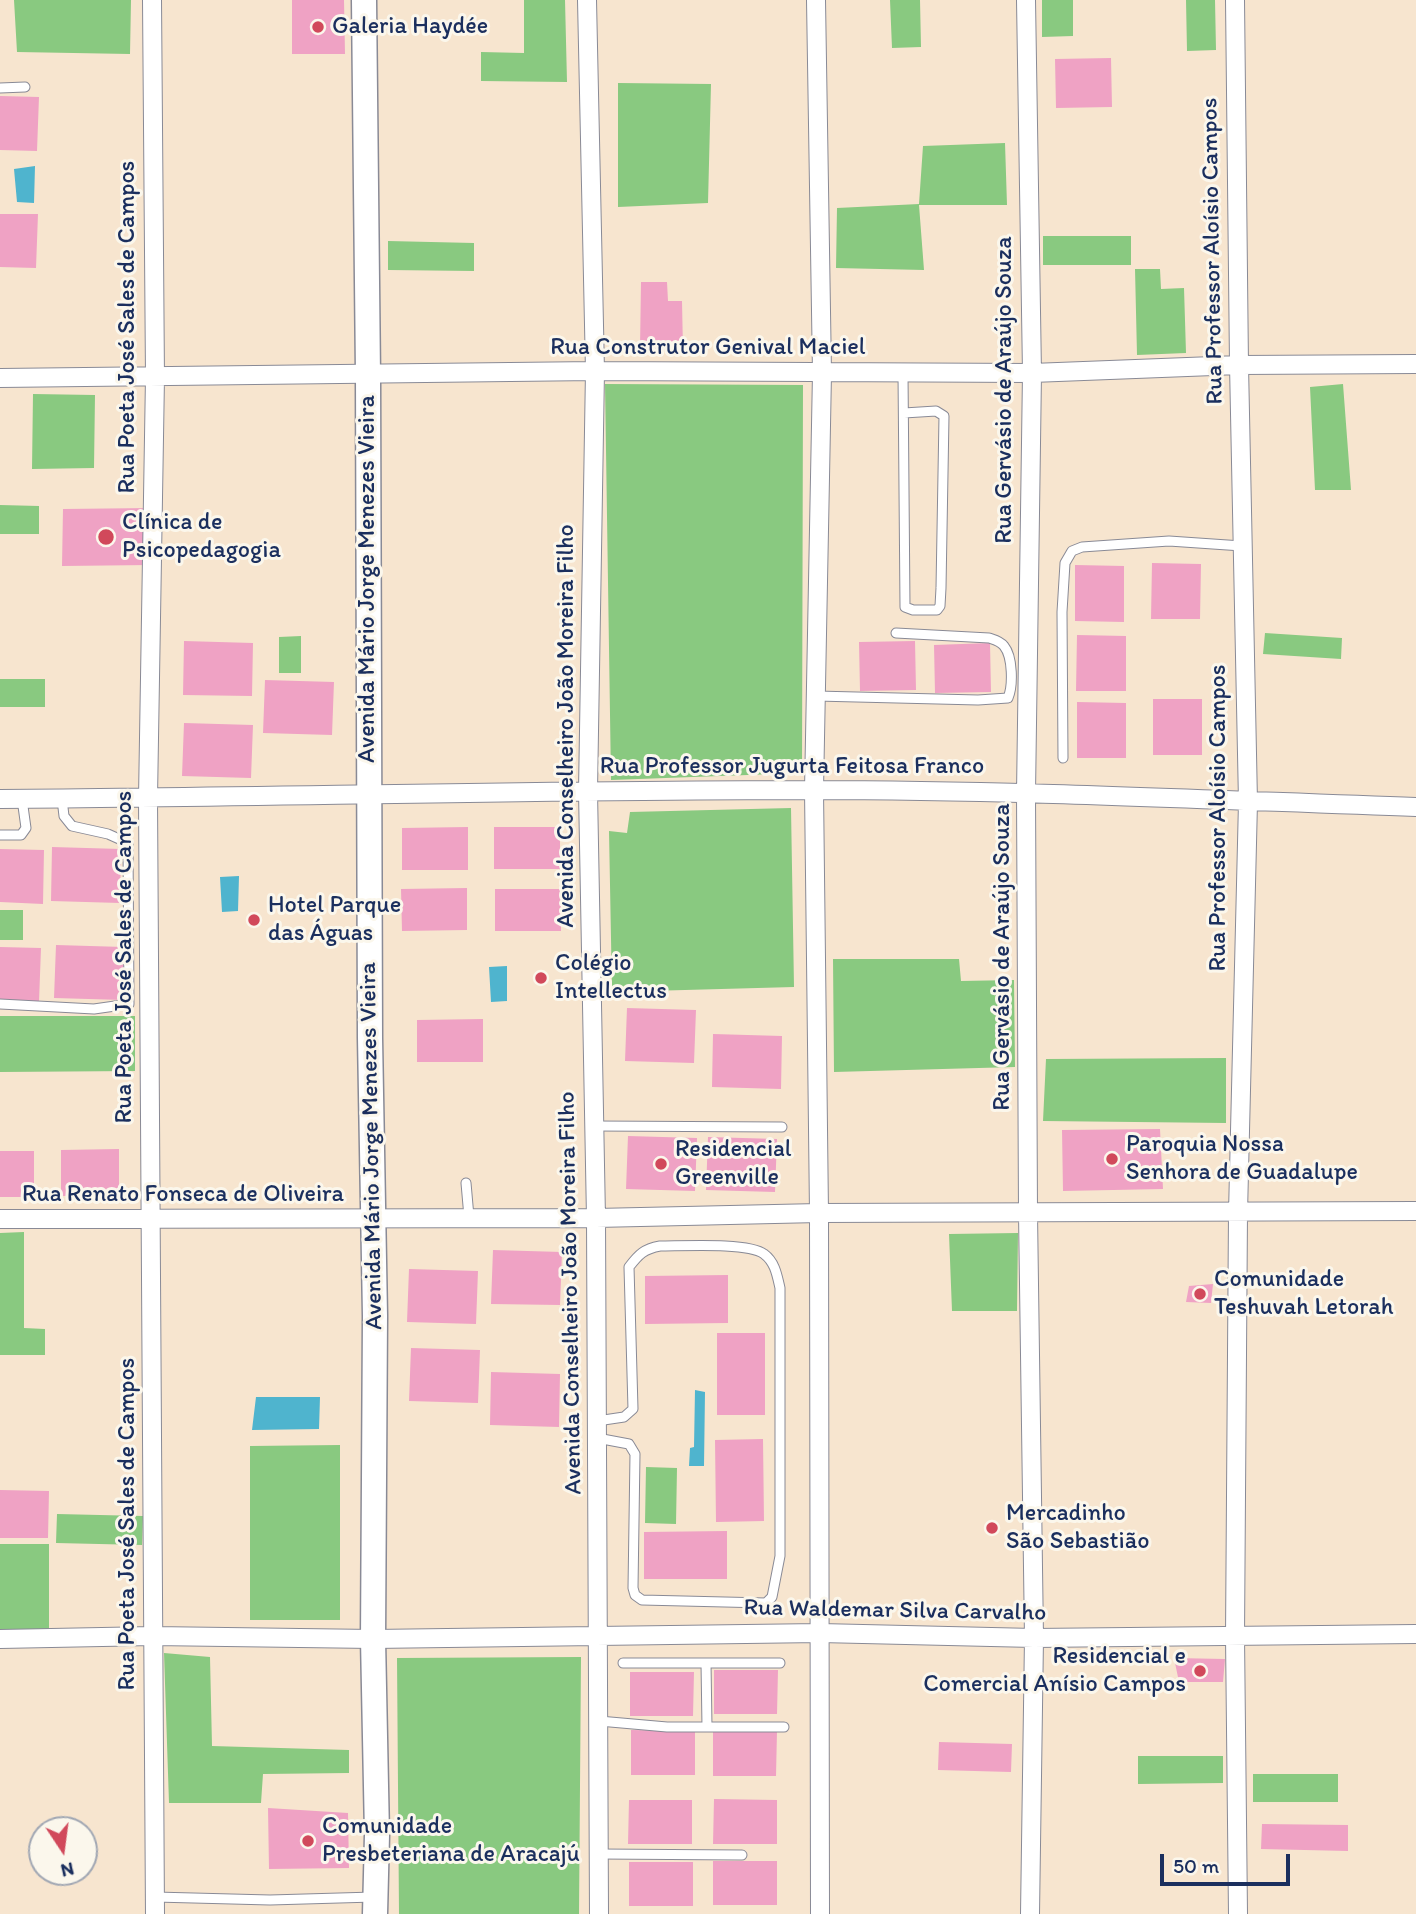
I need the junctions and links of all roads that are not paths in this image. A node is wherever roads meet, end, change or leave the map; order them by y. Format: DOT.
graph roads {
  1 [pos="152,0"];
  2 [pos="364,0"];
  3 [pos="587,0"];
  4 [pos="816,0"];
  5 [pos="1026,0"];
  6 [pos="1234,0"];
  7 [pos="0,88"];
  8 [pos="25,88"];
  9 [pos="1416,364"];
  10 [pos="1238,365"];
  11 [pos="595,370"];
  12 [pos="822,373"];
  13 [pos="903,373"];
  14 [pos="1032,373"];
  15 [pos="368,374"];
  16 [pos="155,377"];
  17 [pos="0,378"];
  18 [pos="904,413"];
  19 [pos="1242,546"];
  20 [pos="896,633"];
  21 [pos="816,695"];
  22 [pos="1063,758"];
  23 [pos="814,790"];
  24 [pos="589,791"];
  25 [pos="1026,793"];
  26 [pos="368,794"];
  27 [pos="148,798"];
  28 [pos="0,799"];
  29 [pos="22,799"];
  30 [pos="62,799"];
  31 [pos="1248,802"];
  32 [pos="1416,807"];
  33 [pos="0,835"];
  34 [pos="0,1004"];
  35 [pos="594,1126"];
  36 [pos="782,1127"];
  37 [pos="466,1183"];
  38 [pos="1416,1211"];
  39 [pos="819,1213"];
  40 [pos="1028,1213"];
  41 [pos="1238,1213"];
  42 [pos="469,1217"];
  43 [pos="0,1219"];
  44 [pos="372,1219"];
  45 [pos="596,1219"];
  46 [pos="151,1220"];
  47 [pos="597,1429"];
  48 [pos="820,1633"];
  49 [pos="1416,1634"];
  50 [pos="598,1635"];
  51 [pos="153,1636"];
  52 [pos="1235,1636"];
  53 [pos="1034,1638"];
  54 [pos="0,1639"];
  55 [pos="373,1639"];
  56 [pos="623,1662"];
  57 [pos="706,1663"];
  58 [pos="780,1664"];
  59 [pos="598,1721"];
  60 [pos="707,1727"];
  61 [pos="784,1727"];
  62 [pos="599,1854"];
  63 [pos="742,1855"];
  64 [pos="155,1906"];
  65 [pos="375,1906"];
  66 [pos="599,1914"];
  67 [pos="820,1914"];
  68 [pos="1030,1914"];
  69 [pos="1238,1914"];
  1 -- 16 [label="street, Rua Poeta José Sales de Campos"];
  2 -- 15 [label="street, Avenida Mário Jorge Menezes Vieira"];
  3 -- 11 [label="street, Avenida Conselheiro João Moreira Filho"];
  4 -- 12 [label="street"];
  5 -- 14 [label="street, Rua Gervásio de Araújo Souza"];
  6 -- 10 [label="street, Rua Professor Aloísio Campos"];
  7 -- 8 [label="lane"];
  9 -- 10 [label="street, Rua Construtor Genival Maciel"];
  10 -- 14 [label="street, Rua Construtor Genival Maciel"];
  10 -- 19 [label="street, Rua Professor Aloísio Campos"];
  11 -- 12 [label="street, Rua Construtor Genival Maciel"];
  11 -- 15 [label="street, Rua Construtor Genival Maciel"];
  11 -- 24 [label="street, Avenida Conselheiro João Moreira Filho"];
  12 -- 13 [label="street, Rua Construtor Genival Maciel"];
  12 -- 21 [label="street"];
  13 -- 14 [label="street, Rua Construtor Genival Maciel"];
  13 -- 18 [label="lane"];
  14 -- 25 [label="street, Rua Gervásio de Araújo Souza"];
  15 -- 16 [label="street, Rua Construtor Genival Maciel"];
  15 -- 26 [label="street, Avenida Mário Jorge Menezes Vieira"];
  16 -- 17 [label="street, Rua Construtor Genival Maciel"];
  16 -- 27 [label="street, Rua Poeta José Sales de Campos"];
  18 -- 18 [label="lane"];
  19 -- 22 [label="lane"];
  19 -- 31 [label="street, Rua Professor Aloísio Campos"];
  20 -- 21 [label="lane"];
  21 -- 23 [label="street"];
  23 -- 24 [label="street, Rua Professor Jugurta Feitosa Franco"];
  23 -- 25 [label="street, Rua Professor Jugurta Feitosa Franco"];
  23 -- 39 [label="street"];
  24 -- 26 [label="street, Rua Professor Jugurta Feitosa Franco"];
  24 -- 35 [label="street, Avenida Conselheiro João Moreira Filho"];
  25 -- 31 [label="street, Rua Professor Jugurta Feitosa Franco"];
  25 -- 40 [label="street, Rua Gervásio de Araújo Souza"];
  26 -- 27 [label="street, Rua Professor Jugurta Feitosa Franco"];
  26 -- 44 [label="street, Avenida Mário Jorge Menezes Vieira"];
  27 -- 30 [label="street, Rua Professor Jugurta Feitosa Franco"];
  27 -- 46 [label="street, Rua Poeta José Sales de Campos"];
  28 -- 29 [label="street, Rua Professor Jugurta Feitosa Franco"];
  29 -- 30 [label="street, Rua Professor Jugurta Feitosa Franco"];
  29 -- 33 [label="lane"];
  30 -- 34 [label="lane"];
  31 -- 32 [label="street, Rua Professor Jugurta Feitosa Franco"];
  31 -- 41 [label="street, Rua Professor Aloísio Campos"];
  35 -- 36 [label="lane"];
  35 -- 45 [label="street, Avenida Conselheiro João Moreira Filho"];
  37 -- 42 [label="lane"];
  38 -- 41 [label="street, Rua Renato Fonseca de Oliveira"];
  39 -- 40 [label="street, Rua Renato Fonseca de Oliveira"];
  39 -- 45 [label="street, Rua Renato Fonseca de Oliveira"];
  39 -- 48 [label="street"];
  40 -- 41 [label="street, Rua Renato Fonseca de Oliveira"];
  40 -- 53 [label="street, Rua Gervásio de Araújo Souza"];
  41 -- 52 [label="street, Rua Professor Aloísio Campos"];
  42 -- 44 [label="street, Rua Renato Fonseca de Oliveira"];
  42 -- 45 [label="street, Rua Renato Fonseca de Oliveira"];
  43 -- 46 [label="street, Rua Renato Fonseca de Oliveira"];
  44 -- 46 [label="street, Rua Renato Fonseca de Oliveira"];
  44 -- 55 [label="street, Avenida Mário Jorge Menezes Vieira"];
  45 -- 47 [label="street, Avenida Conselheiro João Moreira Filho"];
  46 -- 51 [label="street, Rua Poeta José Sales de Campos"];
  47 -- 47 [label="lane"];
  47 -- 50 [label="street, Avenida Conselheiro João Moreira Filho"];
  48 -- 50 [label="street, Rua Waldemar Silva Carvalho"];
  48 -- 53 [label="street, Rua Waldemar Silva Carvalho"];
  48 -- 67 [label="street"];
  49 -- 52 [label="street, Rua Waldemar Silva Carvalho"];
  50 -- 55 [label="street, Rua Waldemar Silva Carvalho"];
  50 -- 59 [label="street, Avenida Conselheiro João Moreira Filho"];
  51 -- 54 [label="street, Rua Waldemar Silva Carvalho"];
  51 -- 55 [label="street, Rua Waldemar Silva Carvalho"];
  51 -- 64 [label="street, Rua Poeta José Sales de Campos"];
  52 -- 53 [label="street, Rua Waldemar Silva Carvalho"];
  52 -- 69 [label="street, Rua Professor Aloísio Campos"];
  53 -- 68 [label="street, Rua Gervásio de Araújo Souza"];
  55 -- 65 [label="street, Avenida Mário Jorge Menezes Vieira"];
  56 -- 57 [label="lane"];
  57 -- 58 [label="lane"];
  57 -- 60 [label="lane"];
  59 -- 60 [label="lane"];
  59 -- 62 [label="street, Avenida Conselheiro João Moreira Filho"];
  60 -- 61 [label="lane"];
  62 -- 63 [label="lane"];
  62 -- 66 [label="street, Avenida Conselheiro João Moreira Filho"];
  64 -- 65 [label="lane"];
}
